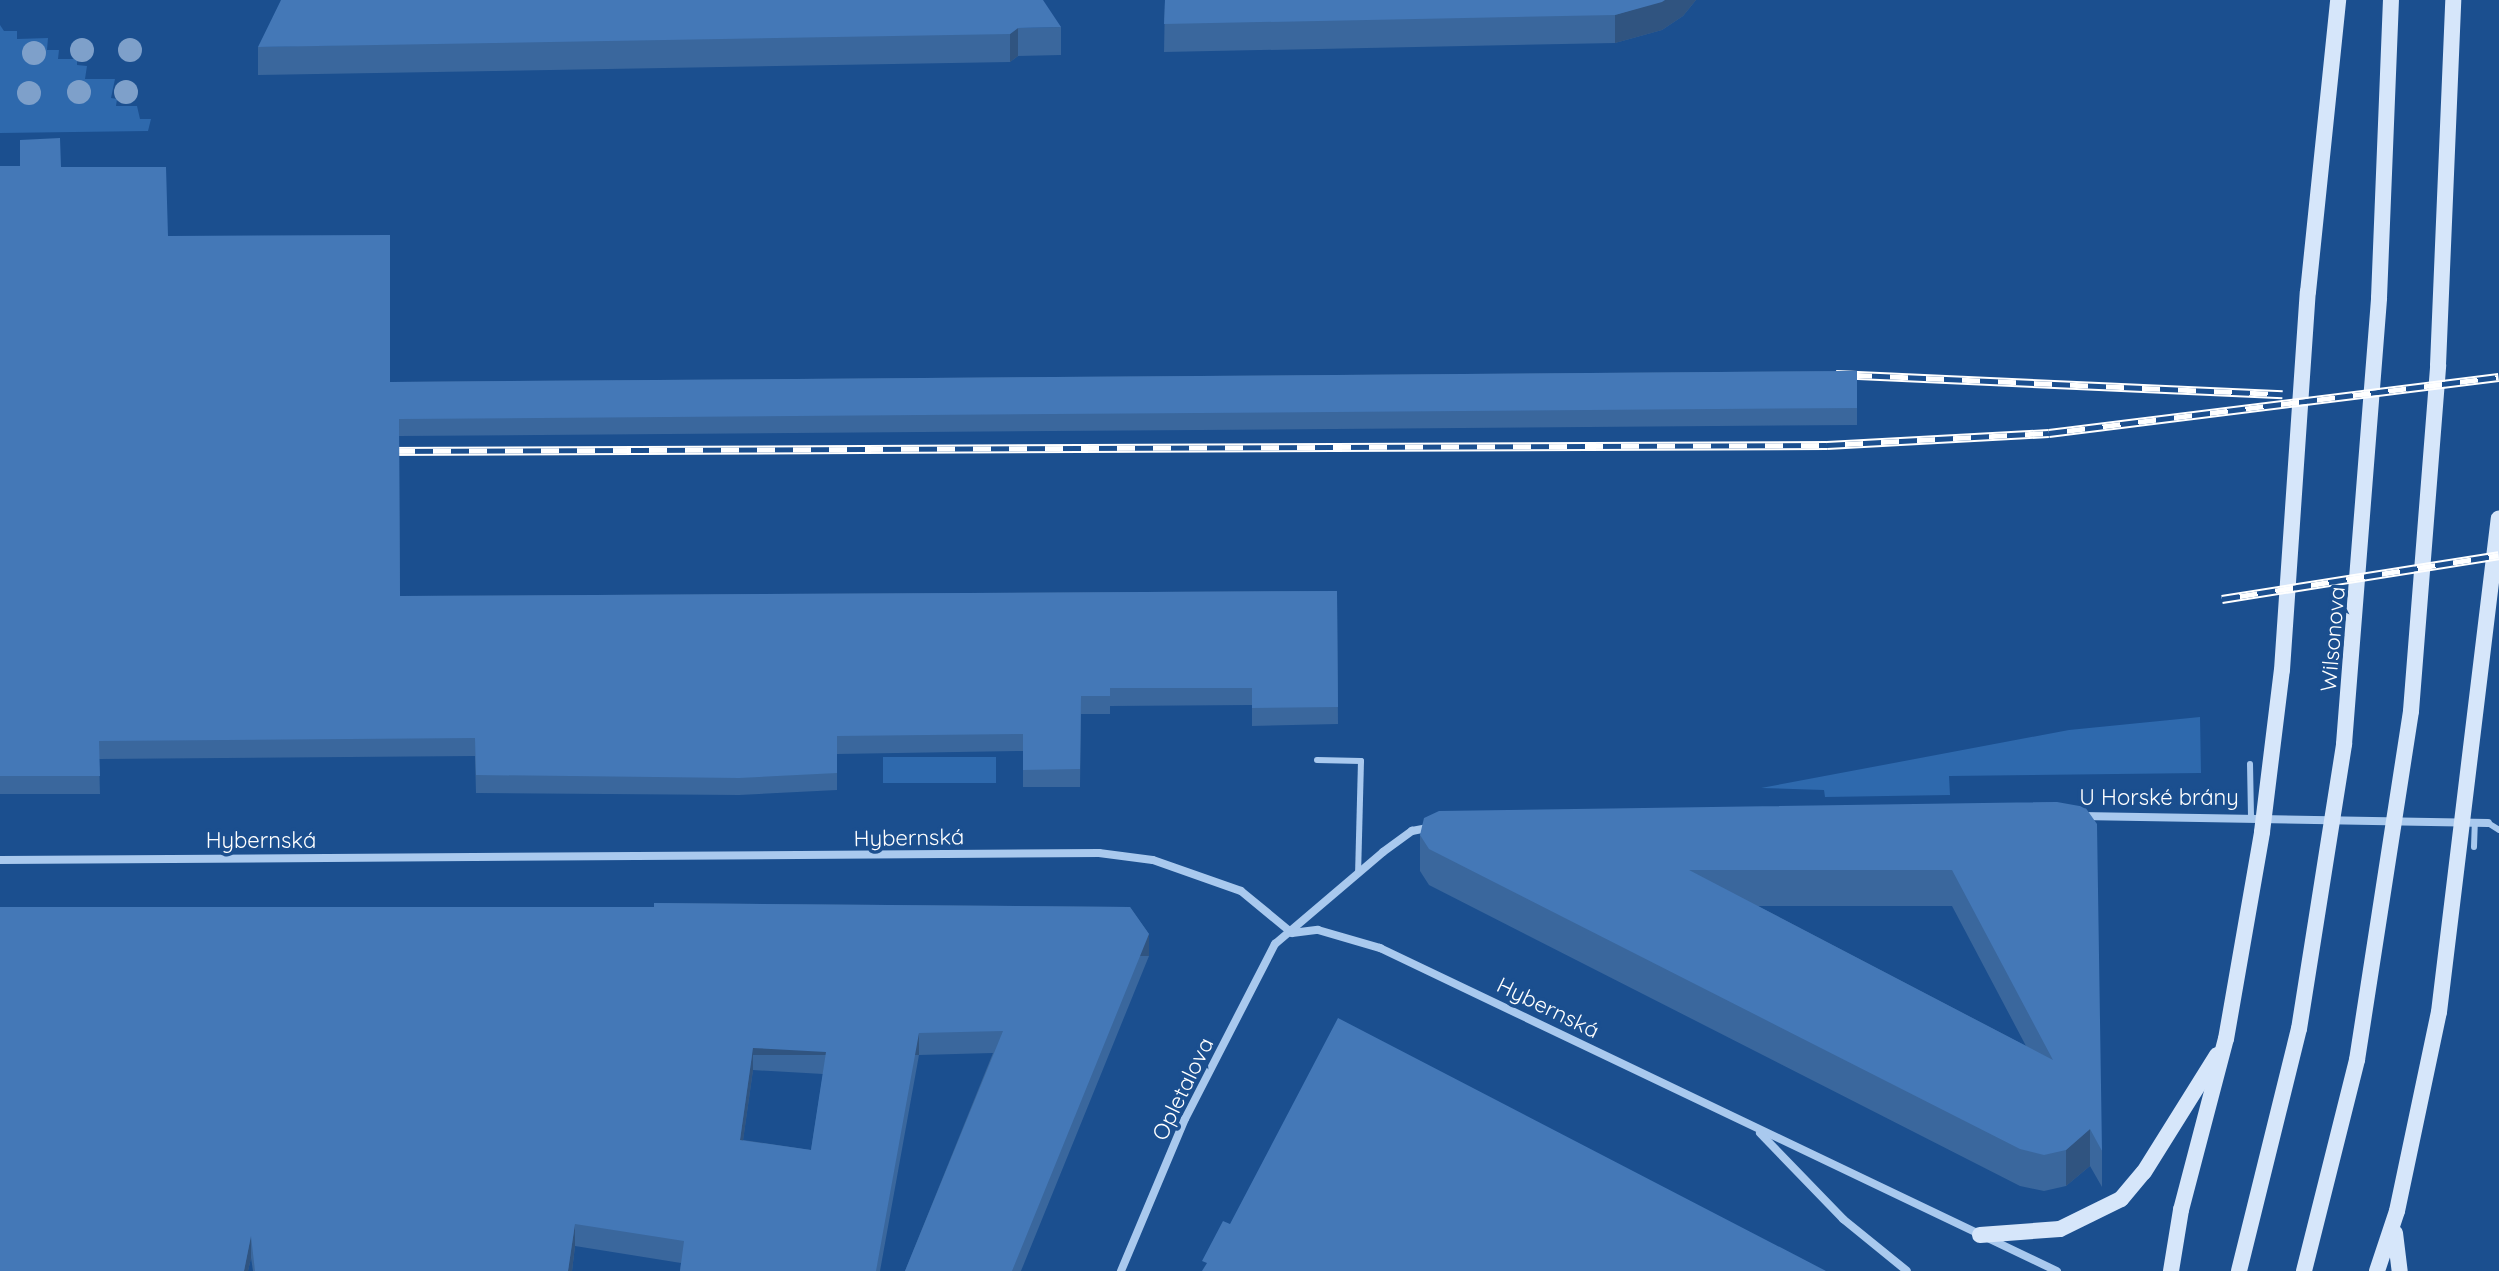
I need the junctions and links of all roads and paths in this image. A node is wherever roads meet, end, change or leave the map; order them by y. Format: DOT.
graph roads {
  1 [pos="2338,0"];
  2 [pos="2391,0"];
  3 [pos="2453,0"];
  4 [pos="2499,519"];
  5 [pos="1317,760"];
  6 [pos="2250,764"];
  7 [pos="2068,816"];
  8 [pos="2251,817"];
  9 [pos="2475,823"];
  10 [pos="2488,823"];
  11 [pos="1443,824"];
  12 [pos="2499,830"];
  13 [pos="2474,847"];
  14 [pos="0,860"];
  15 [pos="1358,873"];
  16 [pos="1292,933"];
  17 [pos="2226,1039"];
  18 [pos="1754,1127"];
  19 [pos="2397,1211"];
  20 [pos="1980,1235"];
  21 [pos="1121,1271"];
  22 [pos="1907,1271"];
  23 [pos="2057,1271"];
  24 [pos="2171,1271"];
  25 [pos="2239,1271"];
  26 [pos="2304,1271"];
  27 [pos="2377,1271"];
  28 [pos="2400,1271"];
  1 -- 17 [label="main road"];
  2 -- 25 [label="main road, Wilsonova"];
  3 -- 26 [label="main road"];
  4 -- 19 [label="main road"];
  5 -- 15 [label="lane"];
  6 -- 8 [label="lane"];
  7 -- 8 [label="street, U Horské brány"];
  8 -- 9 [label="street, U Horské brány"];
  9 -- 10 [label="street, U Horské brány"];
  9 -- 13 [label="lane"];
  10 -- 12 [label="lane"];
  11 -- 15 [label="street"];
  14 -- 16 [label="street, Hybernská"];
  15 -- 16 [label="street"];
  16 -- 18 [label="street, Hybernská"];
  16 -- 21 [label="street, Opletalova"];
  17 -- 20 [label="main road"];
  17 -- 24 [label="main road"];
  18 -- 20 [label="street, Hybernská"];
  18 -- 22 [label="street, Hybernská"];
  19 -- 27 [label="main road"];
  19 -- 28 [label="main road"];
  20 -- 23 [label="street, Hybernská"];
}
